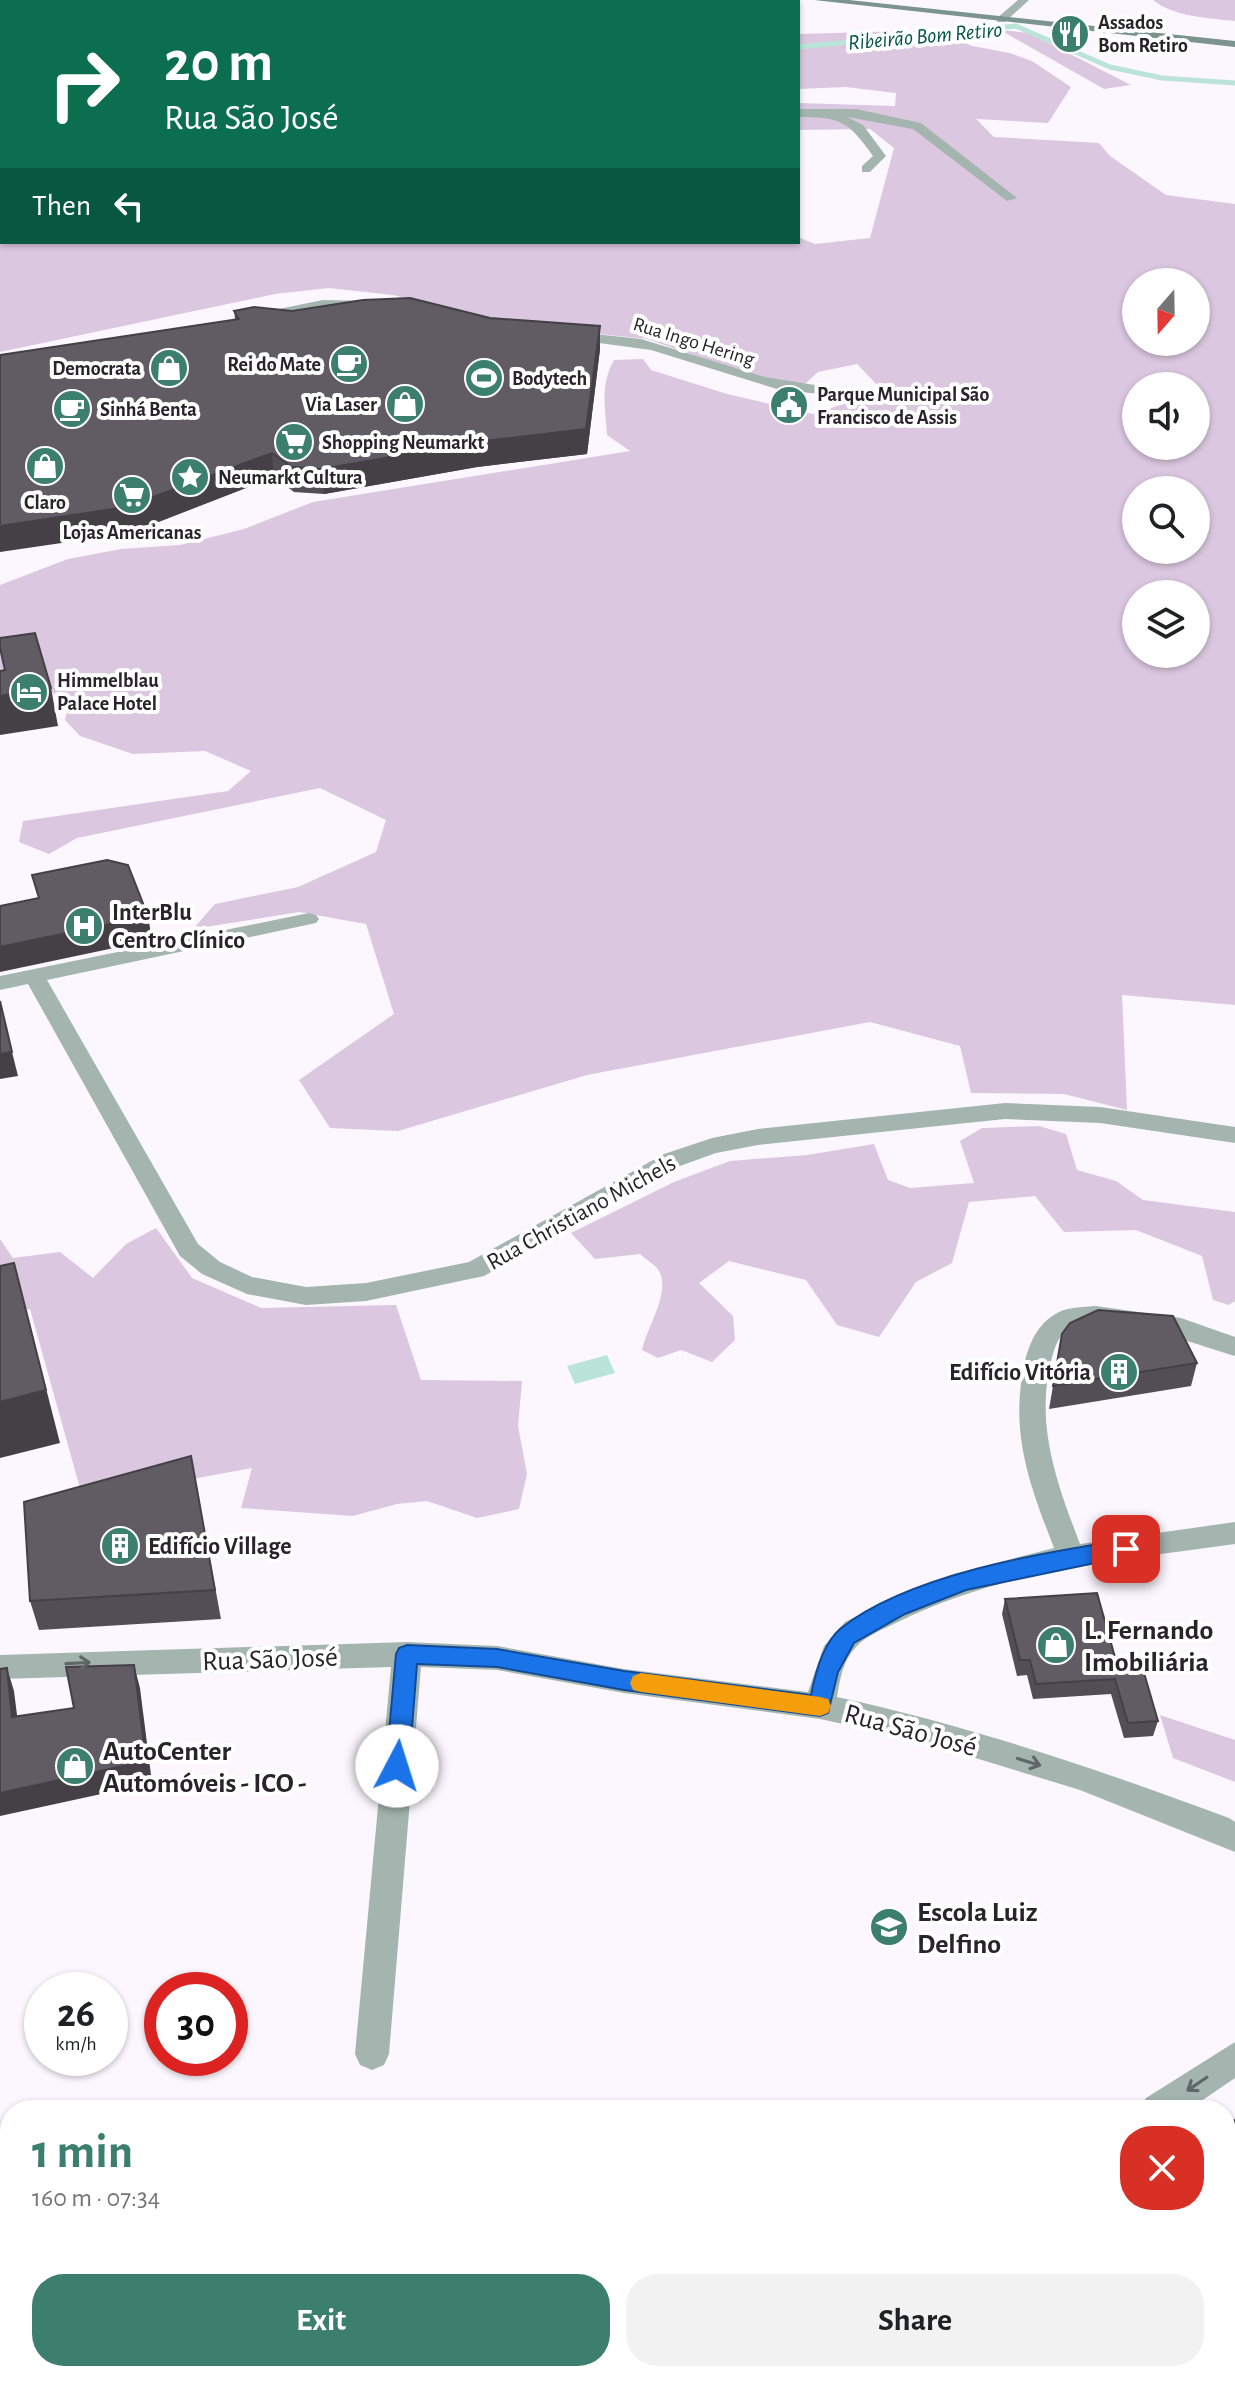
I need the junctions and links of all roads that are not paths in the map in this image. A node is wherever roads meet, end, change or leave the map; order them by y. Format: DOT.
graph roads {
  1 [pos="819,0"];
  2 [pos="1024,0"];
  3 [pos="1001,20"];
  4 [pos="1235,44"];
  5 [pos="824,112"];
  6 [pos="800,113"];
  7 [pos="866,169"];
  8 [pos="1011,198"];
  9 [pos="383,303"];
  10 [pos="236,318"];
  11 [pos="556,334"];
  12 [pos="821,390"];
  13 [pos="309,919"];
  14 [pos="34,975"];
  15 [pos="0,983"];
  16 [pos="1235,1135"];
  17 [pos="1235,1347"];
  18 [pos="1235,1533"];
  19 [pos="1071,1557"];
  20 [pos="407,1654"];
  21 [pos="0,1667"];
  22 [pos="820,1706"];
  23 [pos="1235,1838"];
  24 [pos="372,2054"];
  25 [pos="1235,2058"];
  26 [pos="1173,2100"];
  1 -- 3 [label="street"];
  2 -- 3 [label="street"];
  3 -- 4 [label="street"];
  5 -- 6 [label="street"];
  5 -- 7 [label="street"];
  5 -- 8 [label="street"];
  9 -- 10 [label="street"];
  11 -- 12 [label="street, Rua Ingo Hering"];
  13 -- 14 [label="street"];
  14 -- 15 [label="street"];
  14 -- 16 [label="street, Rua Christiano Michels"];
  17 -- 19 [label="street"];
  18 -- 19 [label="street"];
  19 -- 22 [label="street"];
  21 -- 20 [label="street, Rua São José, one-way"];
  20 -- 22 [label="street, Rua São José"];
  20 -- 24 [label="street"];
  22 -- 23 [label="street, Rua São José, one-way"];
  25 -- 26 [label="street, one-way"];
}
